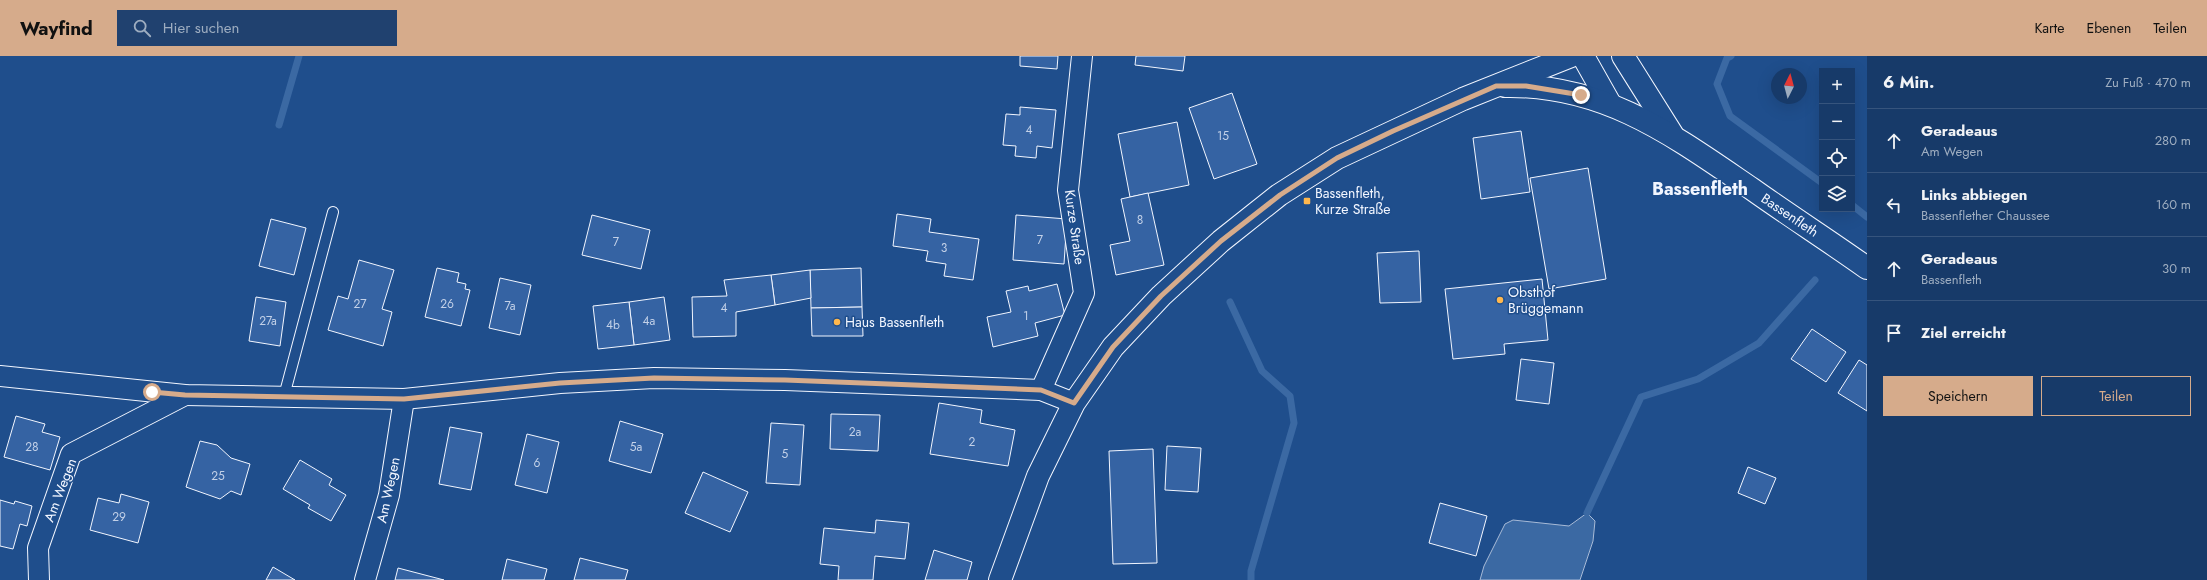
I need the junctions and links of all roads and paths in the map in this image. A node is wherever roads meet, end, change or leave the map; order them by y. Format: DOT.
graph roads {
  1 [pos="1082,56"];
  2 [pos="1571,56"];
  3 [pos="1583,56"];
  4 [pos="1623,56"];
  5 [pos="1496,86"];
  6 [pos="1610,104"];
  7 [pos="1673,135"];
  8 [pos="333,212"];
  9 [pos="1867,268"];
  10 [pos="0,376"];
  11 [pos="1041,390"];
  12 [pos="185,395"];
  13 [pos="284,396"];
  14 [pos="404,399"];
  15 [pos="1074,403"];
  16 [pos="39,580"];
  17 [pos="365,580"];
  18 [pos="1000,580"];
  1 -- 11 [label="street, Kurze Straße"];
  2 -- 5 [label="street"];
  3 -- 6 [label="street"];
  4 -- 7 [label="street, Bassenfleth"];
  5 -- 6 [label="street, Bassenfleth"];
  5 -- 15 [label="street"];
  6 -- 7 [label="street, Bassenfleth"];
  7 -- 9 [label="street, Bassenfleth"];
  8 -- 13 [label="lane"];
  10 -- 12 [label="street, Am Wegen"];
  11 -- 14 [label="street, Am Wegen"];
  11 -- 15 [label="street, Am Wegen"];
  12 -- 13 [label="street, Am Wegen"];
  12 -- 16 [label="street, Am Wegen"];
  13 -- 14 [label="street, Am Wegen"];
  14 -- 17 [label="street, Am Wegen"];
  15 -- 18 [label="street"];
}
